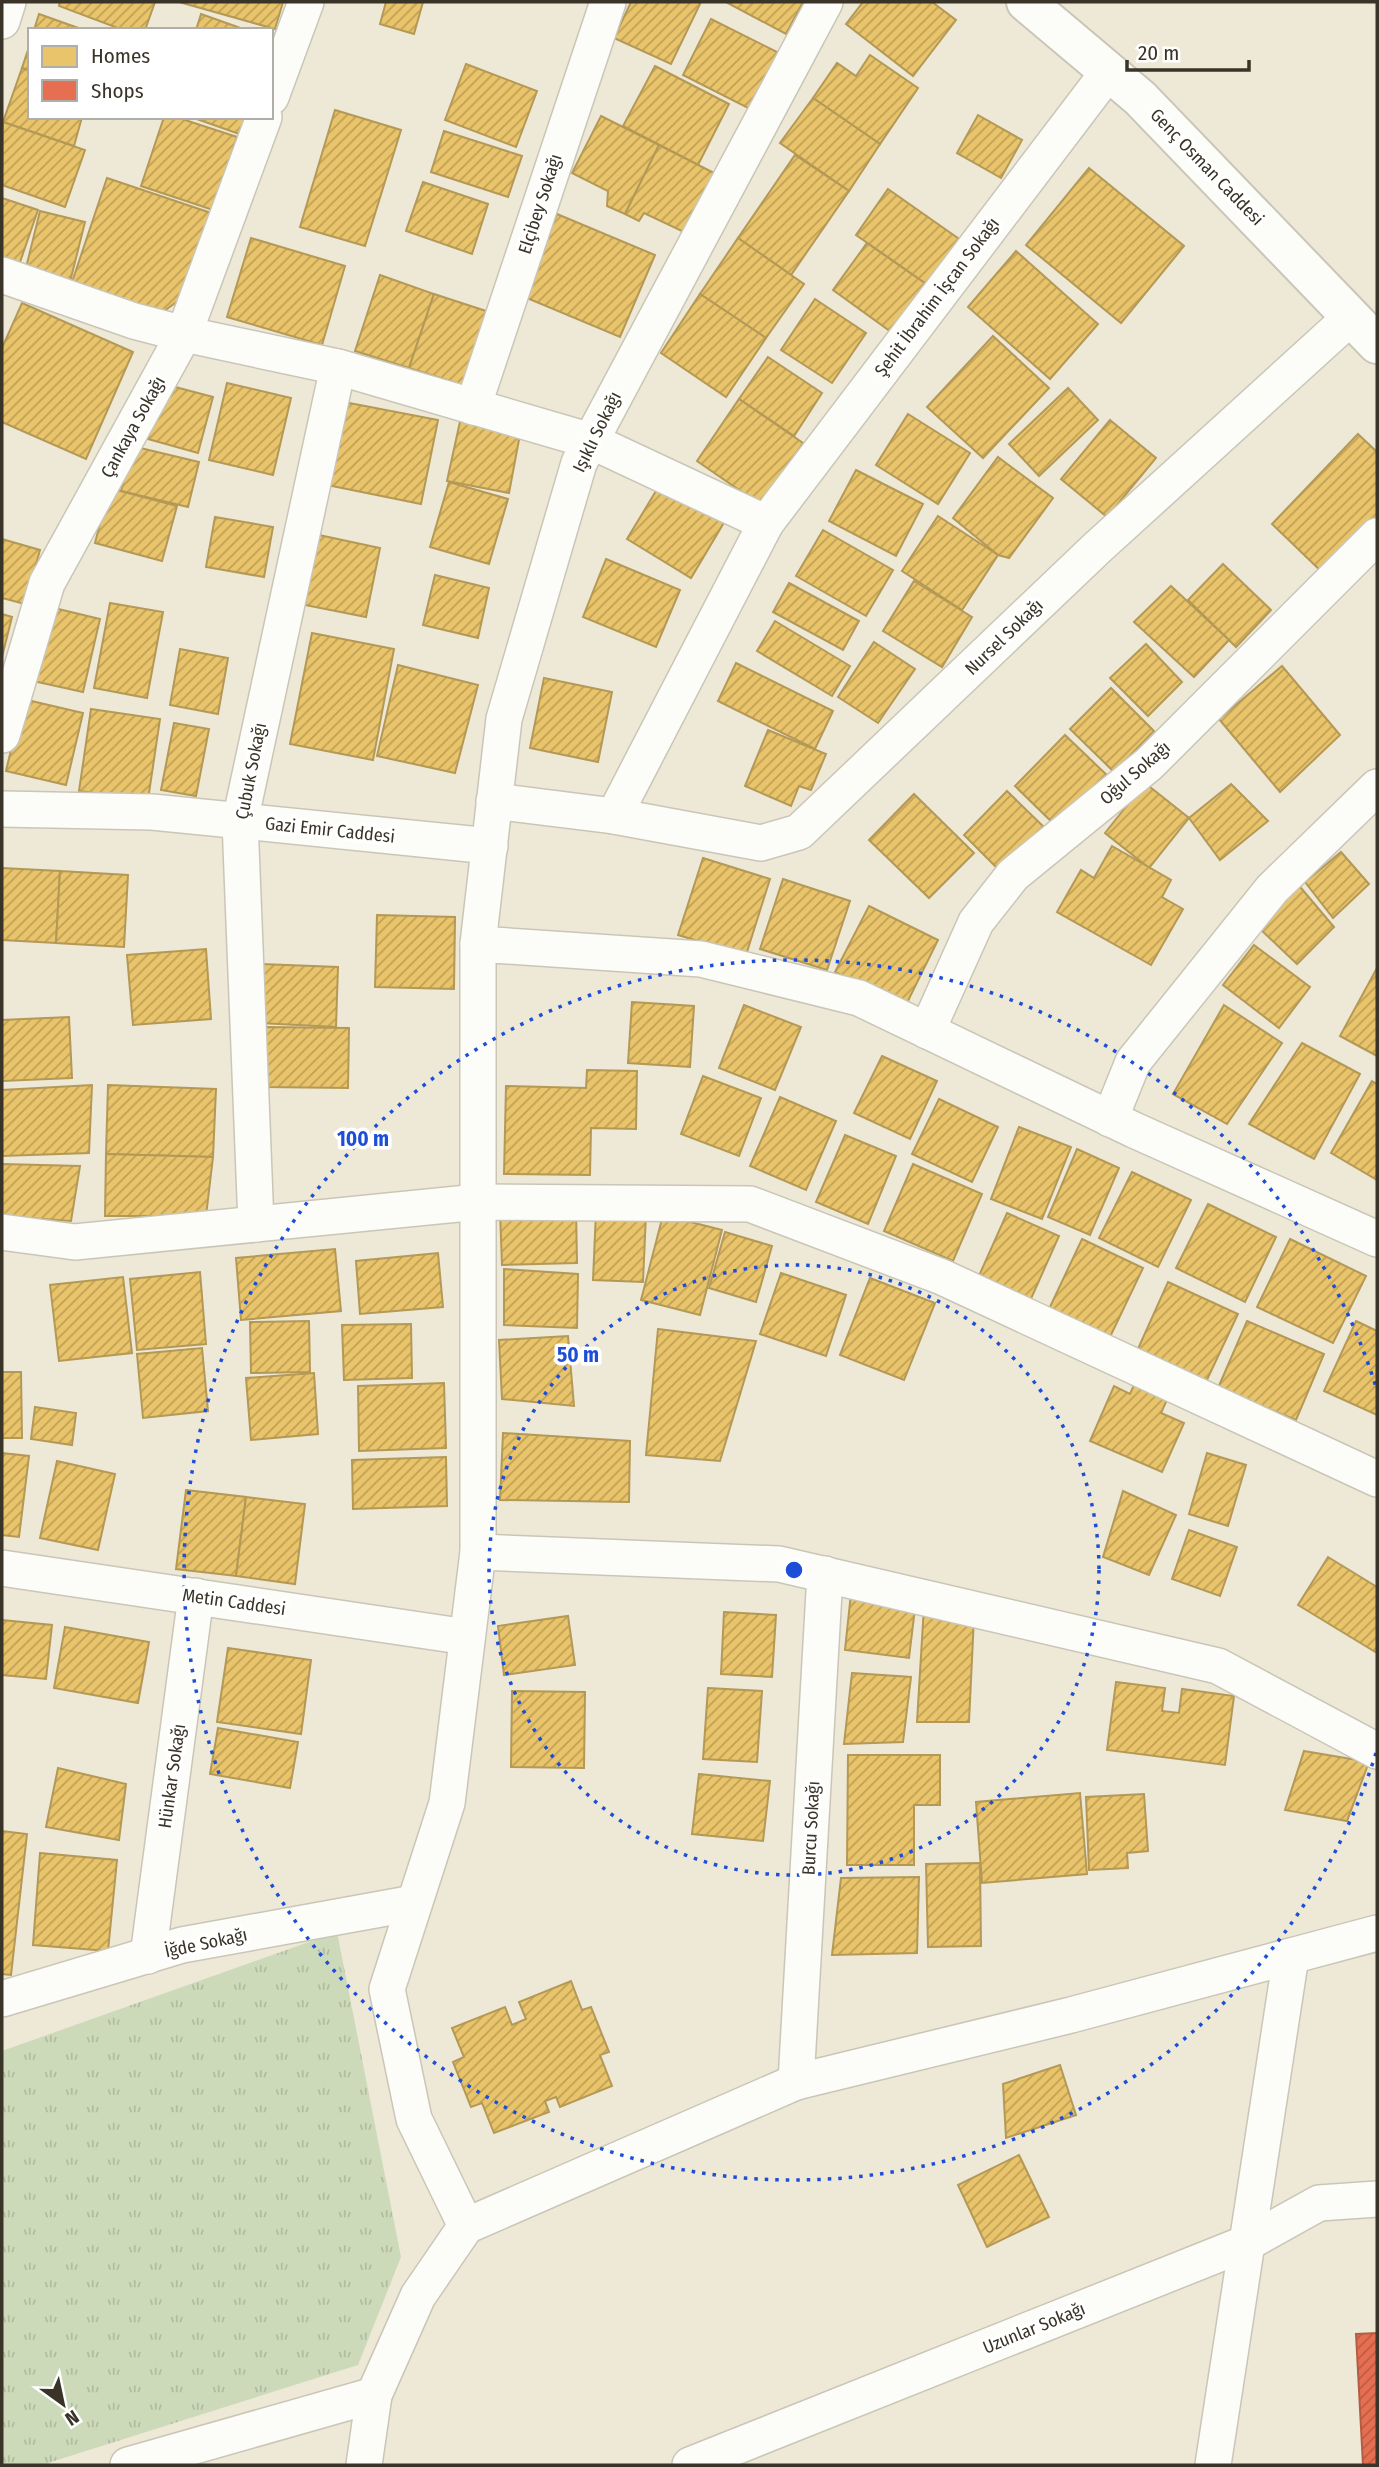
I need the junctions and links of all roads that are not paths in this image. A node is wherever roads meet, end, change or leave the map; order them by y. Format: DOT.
graph roads {
  1 [pos="8,2"];
  2 [pos="306,2"];
  3 [pos="607,2"];
  4 [pos="825,2"];
  5 [pos="1026,2"];
  6 [pos="2,20"];
  7 [pos="1109,71"];
  8 [pos="273,92"];
  9 [pos="263,119"];
  10 [pos="2,275"];
  11 [pos="1351,317"];
  12 [pos="184,334"];
  13 [pos="1377,344"];
  14 [pos="338,367"];
  15 [pos="473,407"];
  16 [pos="591,441"];
  17 [pos="766,523"];
  18 [pos="1377,536"];
  19 [pos="2,735"];
  20 [pos="1377,787"];
  21 [pos="494,801"];
  22 [pos="2,809"];
  23 [pos="614,816"];
  24 [pos="240,821"];
  25 [pos="489,846"];
  26 [pos="478,944"];
  27 [pos="927,1031"];
  28 [pos="1110,1118"];
  29 [pos="478,1202"];
  30 [pos="256,1224"];
  31 [pos="2,1232"];
  32 [pos="1377,1239"];
  33 [pos="1377,1479"];
  34 [pos="478,1552"];
  35 [pos="2,1568"];
  36 [pos="825,1574"];
  37 [pos="196,1597"];
  38 [pos="467,1637"];
  39 [pos="1377,1751"];
  40 [pos="414,1903"];
  41 [pos="1377,1933"];
  42 [pos="148,1956"];
  43 [pos="1291,1956"];
  44 [pos="2,1999"];
  45 [pos="796,2082"];
  46 [pos="1377,2199"];
  47 [pos="466,2226"];
  48 [pos="1249,2242"];
  49 [pos="374,2395"];
  50 [pos="128,2465"];
  51 [pos="364,2465"];
  52 [pos="690,2465"];
  53 [pos="1213,2465"];
  1 -- 6 [label="street"];
  2 -- 8 [label="street"];
  3 -- 15 [label="street, Elçibey Sokağı"];
  4 -- 16 [label="street, Işıklı Sokağı"];
  5 -- 7 [label="street, Genç Osman Caddesi"];
  7 -- 11 [label="street, Genç Osman Caddesi"];
  7 -- 17 [label="street, Şehit İbrahim İşcan Sokağı"];
  9 -- 12 [label="street, Çankaya Sokağı"];
  10 -- 12 [label="street"];
  11 -- 13 [label="street, Genç Osman Caddesi"];
  11 -- 23 [label="street, Nursel Sokağı"];
  12 -- 14 [label="street"];
  12 -- 19 [label="street, Çankaya Sokağı"];
  14 -- 15 [label="street"];
  14 -- 24 [label="street, Çubuk Sokağı"];
  15 -- 16 [label="street"];
  16 -- 17 [label="street"];
  16 -- 21 [label="street, Işıklı Sokağı"];
  17 -- 23 [label="street, Şehit İbrahim İşcan Sokağı"];
  18 -- 27 [label="street, Oğul Sokağı"];
  20 -- 28 [label="street"];
  21 -- 23 [label="street, Nursel Sokağı"];
  21 -- 25 [label="street, Işıklı Sokağı"];
  22 -- 24 [label="street, Gazi Emir Caddesi"];
  24 -- 25 [label="street, Gazi Emir Caddesi"];
  24 -- 30 [label="street, Çubuk Sokağı"];
  25 -- 26 [label="street, Işıklı Sokağı"];
  26 -- 27 [label="street"];
  26 -- 29 [label="street, Işıklı Sokağı"];
  27 -- 28 [label="street"];
  28 -- 32 [label="street"];
  29 -- 30 [label="street"];
  29 -- 33 [label="street"];
  29 -- 34 [label="street, Işıklı Sokağı"];
  30 -- 31 [label="street"];
  34 -- 36 [label="street"];
  34 -- 38 [label="street, Işıklı Sokağı"];
  35 -- 37 [label="street, Metin Caddesi"];
  36 -- 39 [label="street"];
  36 -- 45 [label="street, Burcu Sokağı"];
  37 -- 38 [label="street, Metin Caddesi"];
  37 -- 42 [label="street, Hünkar Sokağı"];
  38 -- 40 [label="street, Işıklı Sokağı"];
  40 -- 42 [label="street, İğde Sokağı"];
  40 -- 47 [label="street, Işıklı Sokağı"];
  41 -- 43 [label="street"];
  42 -- 44 [label="street, İğde Sokağı"];
  43 -- 45 [label="street"];
  43 -- 48 [label="street"];
  45 -- 47 [label="street"];
  46 -- 48 [label="street, Uzunlar Sokağı"];
  47 -- 49 [label="street"];
  48 -- 52 [label="street, Uzunlar Sokağı"];
  48 -- 53 [label="street"];
  49 -- 50 [label="street"];
  49 -- 51 [label="street"];
}
